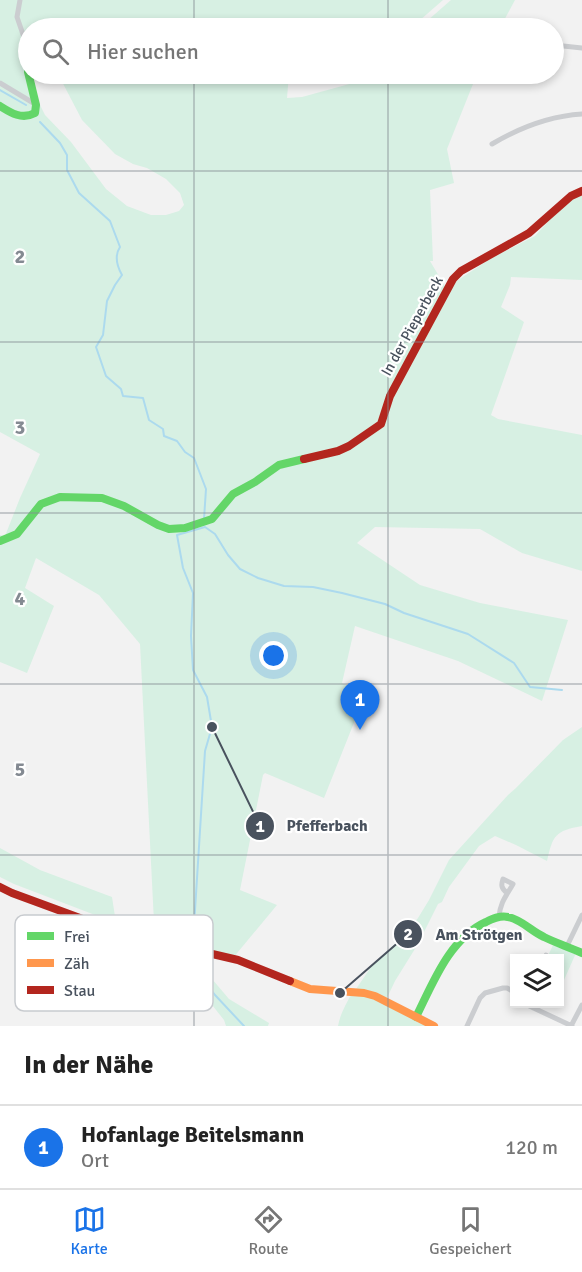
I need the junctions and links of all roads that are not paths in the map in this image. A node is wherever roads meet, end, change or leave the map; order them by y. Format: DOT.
graph roads {
  1 [pos="20,0"];
  2 [pos="18,20"];
  3 [pos="564,46"];
  4 [pos="582,48"];
  5 [pos="0,83"];
  6 [pos="31,84"];
  7 [pos="36,105"];
  8 [pos="0,106"];
  9 [pos="582,114"];
  10 [pos="492,144"];
  11 [pos="582,191"];
  12 [pos="0,541"];
  13 [pos="0,887"];
  14 [pos="507,892"];
  15 [pos="72,915"];
  16 [pos="582,915"];
  17 [pos="499,917"];
  18 [pos="567,945"];
  19 [pos="582,953"];
  20 [pos="213,954"];
  21 [pos="510,990"];
  22 [pos="582,1005"];
  23 [pos="534,1008"];
  24 [pos="416,1017"];
  25 [pos="434,1026"];
  26 [pos="466,1026"];
  27 [pos="572,1026"];
  1 -- 2 [label="street"];
  3 -- 4 [label="street"];
  5 -- 7 [label="street"];
  6 -- 7 [label="street"];
  7 -- 8 [label="street"];
  9 -- 10 [label="street"];
  11 -- 12 [label="street, In der Pieperbeck"];
  13 -- 15 [label="street"];
  14 -- 17 [label="street"];
  16 -- 18 [label="street"];
  17 -- 18 [label="street"];
  17 -- 24 [label="street"];
  18 -- 19 [label="street"];
  20 -- 24 [label="street"];
  21 -- 26 [label="street"];
  22 -- 27 [label="street"];
  23 -- 27 [label="street"];
  24 -- 25 [label="street"];
}
